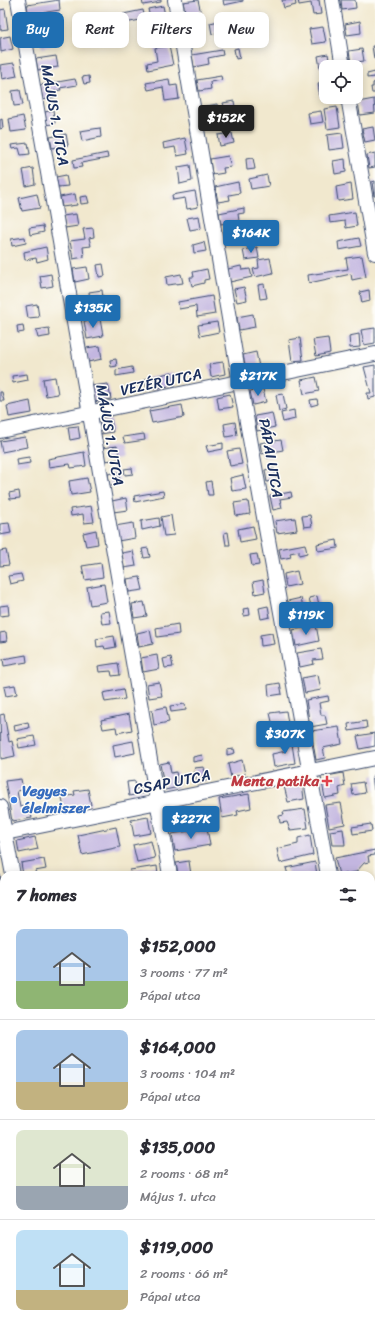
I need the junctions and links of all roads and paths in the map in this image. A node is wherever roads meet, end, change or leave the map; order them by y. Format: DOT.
graph roads {
  1 [pos="18,0"];
  2 [pos="175,0"];
  3 [pos="332,0"];
  4 [pos="342,60"];
  5 [pos="349,104"];
  6 [pos="375,253"];
  7 [pos="375,354"];
  8 [pos="240,383"];
  9 [pos="89,414"];
  10 [pos="0,431"];
  11 [pos="375,758"];
  12 [pos="310,771"];
  13 [pos="157,802"];
  14 [pos="0,807"];
  15 [pos="2,834"];
  16 [pos="12,871"];
  17 [pos="169,871"];
  18 [pos="327,871"];
  1 -- 9 [label="street, MÁJUS 1. UTCA"];
  2 -- 8 [label="street, PÁPAI UTCA"];
  3 -- 4 [label="street"];
  5 -- 6 [label="street"];
  7 -- 8 [label="street, VEZÉR UTCA"];
  8 -- 9 [label="street, VEZÉR UTCA"];
  8 -- 12 [label="street, PÁPAI UTCA"];
  9 -- 10 [label="street, VEZÉR UTCA"];
  9 -- 13 [label="street, MÁJUS 1. UTCA"];
  11 -- 12 [label="street, CSAP UTCA"];
  12 -- 13 [label="street, CSAP UTCA"];
  12 -- 18 [label="street, PÁPAI UTCA"];
  13 -- 15 [label="street, CSAP UTCA"];
  13 -- 17 [label="street, MÁJUS 1. UTCA"];
  14 -- 15 [label="street"];
  15 -- 16 [label="street"];
}
